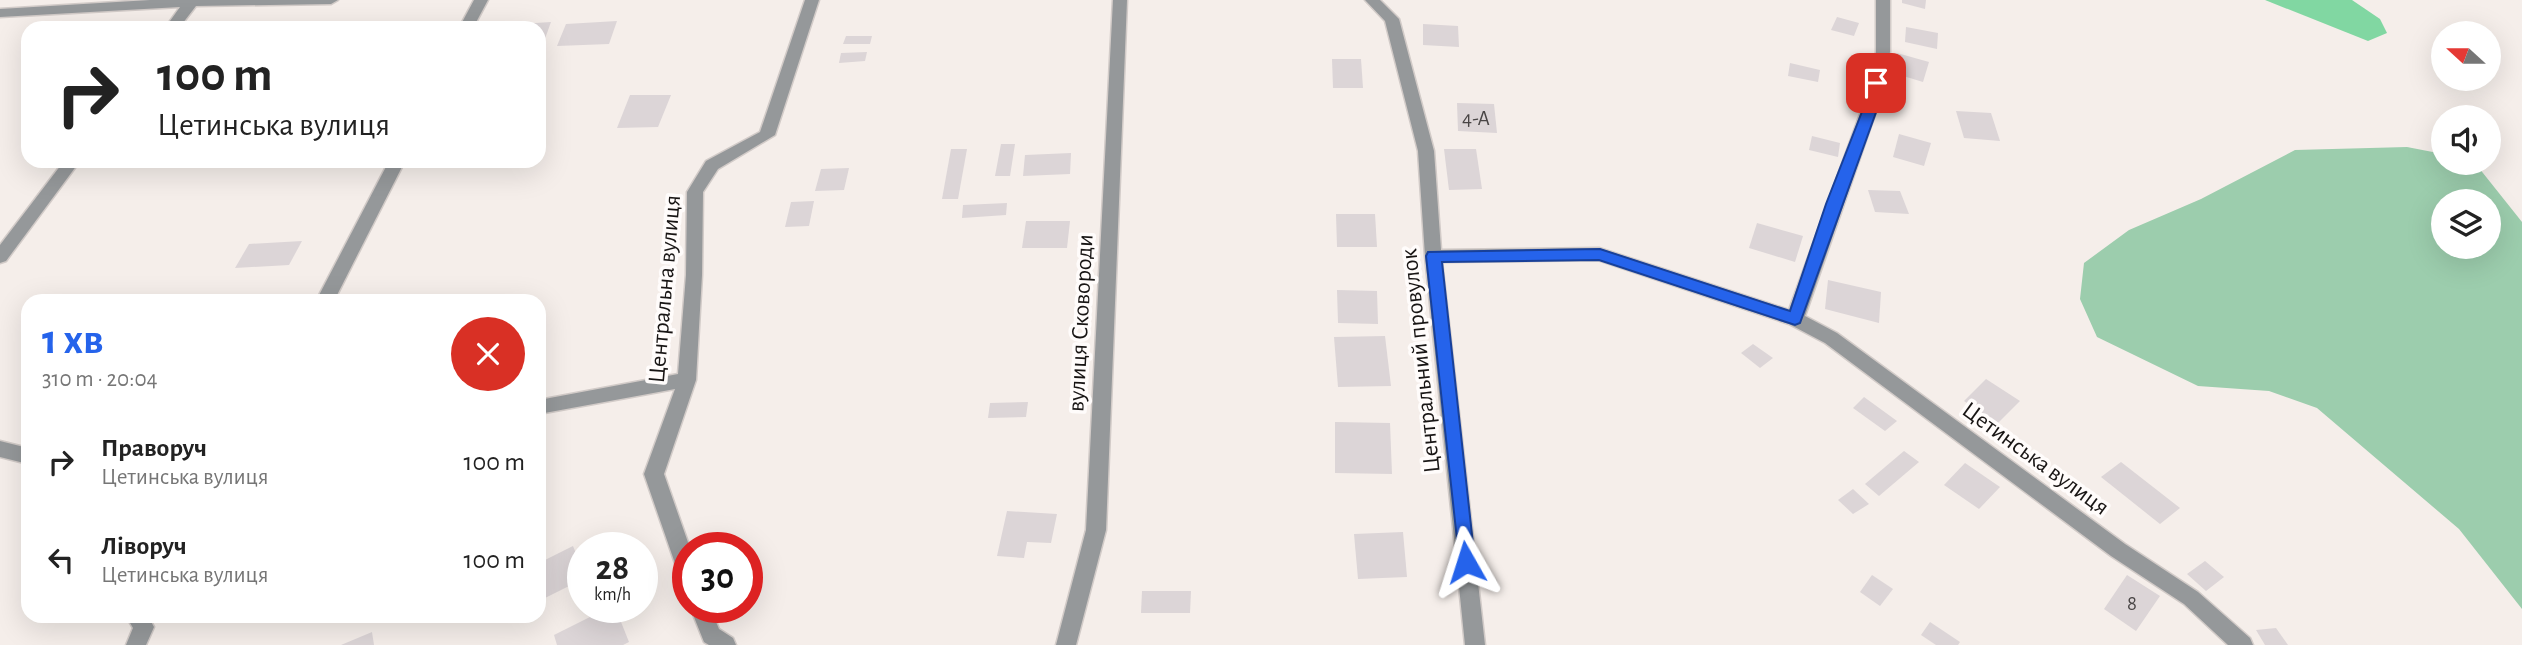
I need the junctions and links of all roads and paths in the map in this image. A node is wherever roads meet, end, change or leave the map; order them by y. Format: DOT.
graph roads {
  1 [pos="331,0"];
  2 [pos="481,0"];
  3 [pos="812,0"];
  4 [pos="1120,0"];
  5 [pos="1372,0"];
  6 [pos="1883,0"];
  7 [pos="192,1"];
  8 [pos="0,13"];
  9 [pos="177,21"];
  10 [pos="470,21"];
  11 [pos="67,168"];
  12 [pos="393,168"];
  13 [pos="1433,256"];
  14 [pos="0,257"];
  15 [pos="329,294"];
  16 [pos="1795,319"];
  17 [pos="687,380"];
  18 [pos="546,406"];
  19 [pos="0,449"];
  20 [pos="21,454"];
  21 [pos="674,532"];
  22 [pos="141,623"];
  23 [pos="706,623"];
  24 [pos="713,642"];
  25 [pos="136,645"];
  26 [pos="1066,645"];
  27 [pos="1475,645"];
  28 [pos="2242,645"];
  1 -- 7 [label="street"];
  2 -- 10 [label="street"];
  3 -- 17 [label="street, Центральна вулиця"];
  4 -- 26 [label="street, вулиця Сковороди"];
  5 -- 13 [label="street, Центральний провулок"];
  6 -- 16 [label="street"];
  7 -- 8 [label="street"];
  7 -- 9 [label="street"];
  11 -- 14 [label="street"];
  12 -- 15 [label="street"];
  13 -- 16 [label="street, Цетинська вулиця"];
  13 -- 27 [label="street, Центральний провулок"];
  16 -- 28 [label="street, Цетинська вулиця"];
  17 -- 18 [label="street"];
  17 -- 21 [label="street, Центральна вулиця"];
  19 -- 20 [label="street"];
  22 -- 25 [label="street"];
  23 -- 24 [label="street"];
}
